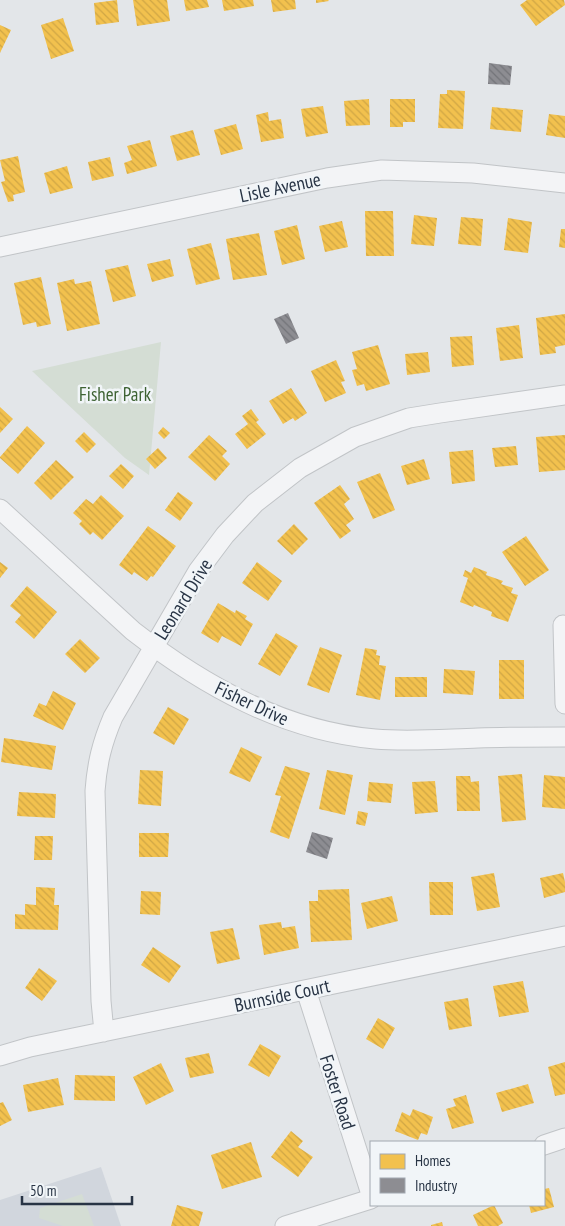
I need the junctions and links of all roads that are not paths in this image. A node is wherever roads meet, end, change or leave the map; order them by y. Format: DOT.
graph roads {
  1 [pos="565,183"];
  2 [pos="0,247"];
  3 [pos="565,395"];
  4 [pos="0,509"];
  5 [pos="564,625"];
  6 [pos="154,648"];
  7 [pos="565,704"];
  8 [pos="565,737"];
  9 [pos="565,936"];
  10 [pos="306,990"];
  11 [pos="104,1032"];
  12 [pos="0,1056"];
  13 [pos="565,1138"];
  14 [pos="545,1145"];
  15 [pos="370,1191"];
  16 [pos="370,1198"];
  17 [pos="285,1226"];
  1 -- 2 [label="street, Lisle Avenue"];
  3 -- 6 [label="street, Leonard Drive"];
  4 -- 6 [label="street, Fisher Drive"];
  5 -- 7 [label="street"];
  6 -- 8 [label="street, Fisher Drive"];
  6 -- 11 [label="street, Leonard Drive"];
  9 -- 10 [label="street, Burnside Court"];
  10 -- 11 [label="street, Burnside Court"];
  10 -- 15 [label="street, Foster Road"];
  11 -- 12 [label="street, Burnside Court"];
  13 -- 14 [label="street"];
  16 -- 17 [label="street"];
}
